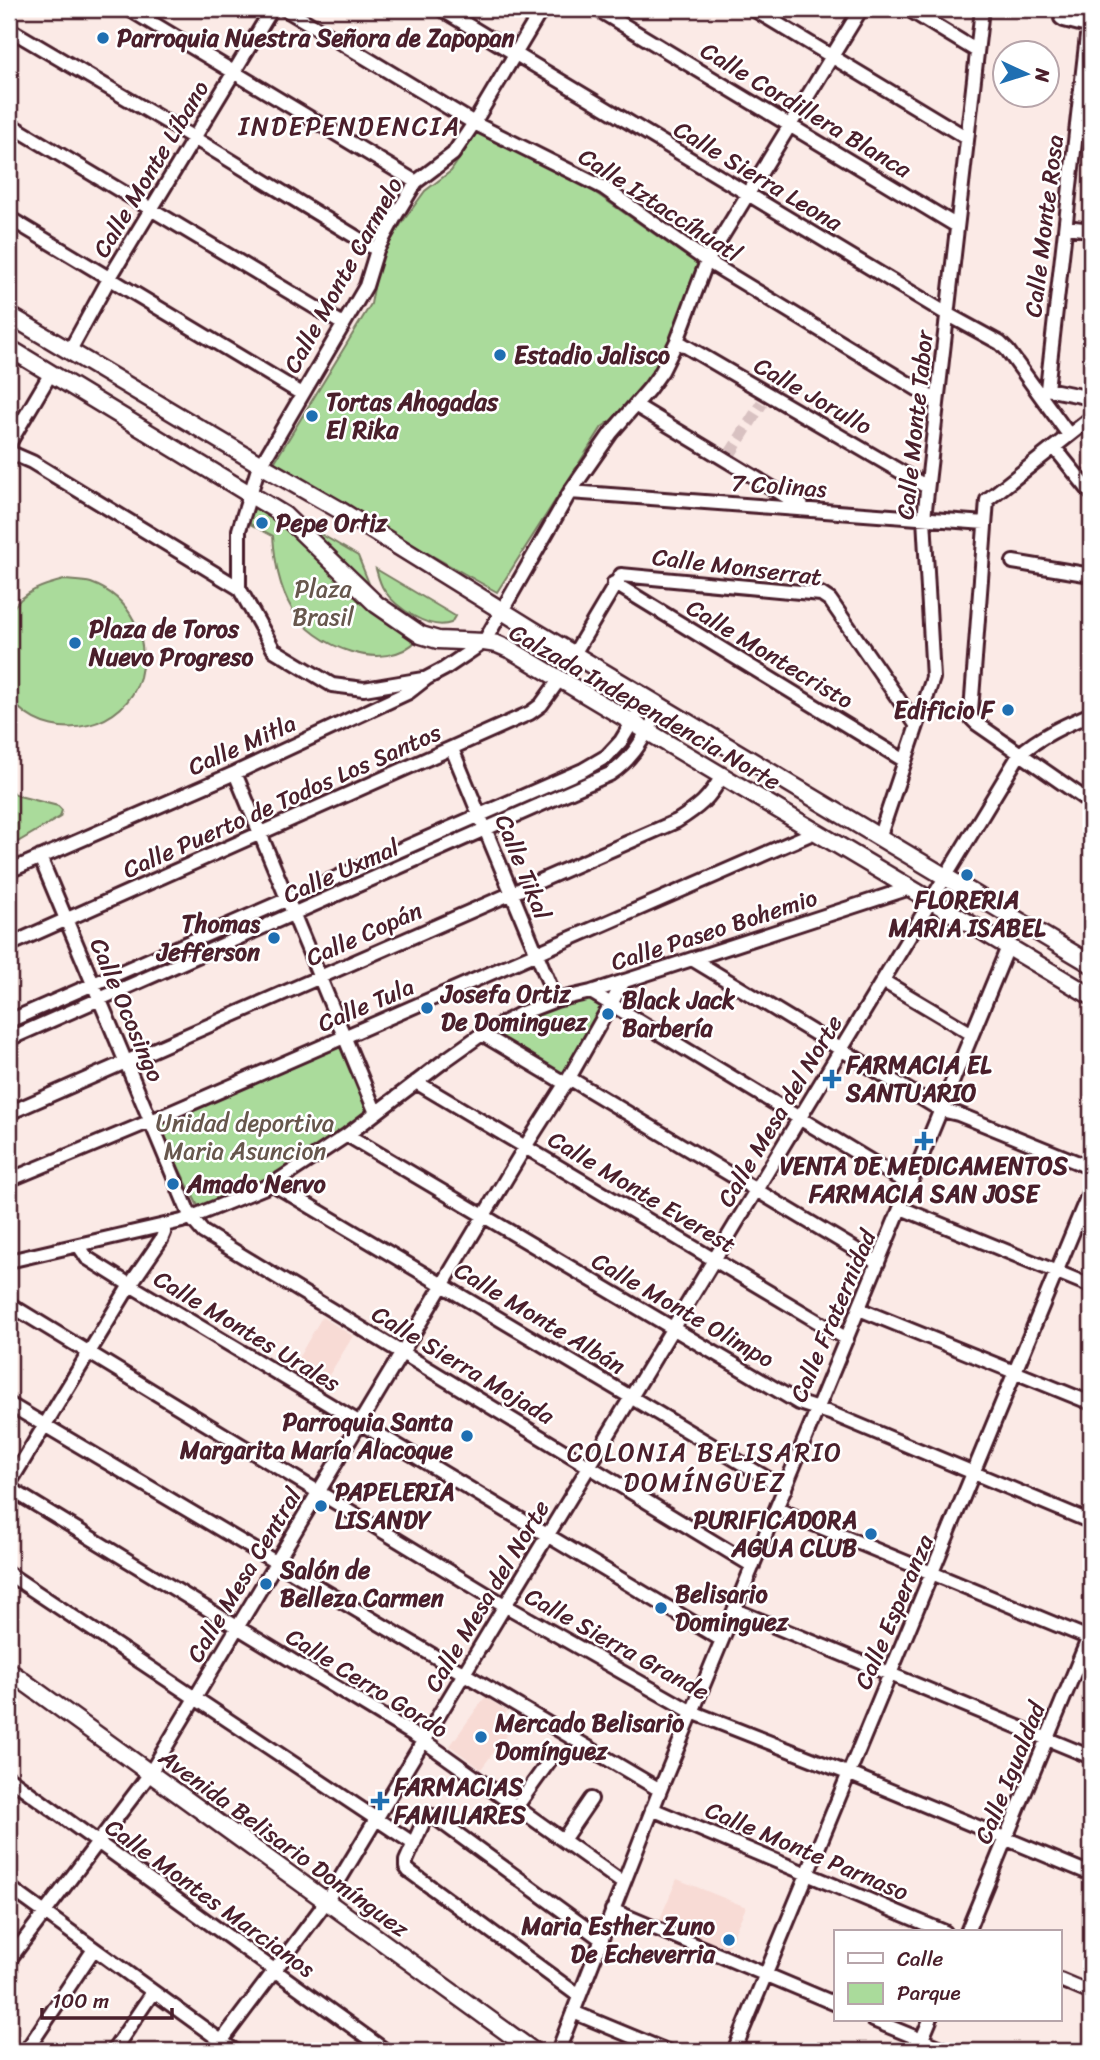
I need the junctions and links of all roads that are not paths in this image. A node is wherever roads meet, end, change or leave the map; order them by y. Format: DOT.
graph roads {
  1 [pos="129,9"];
  2 [pos="272,9"];
  3 [pos="285,9"];
  4 [pos="441,9"];
  5 [pos="542,9"];
  6 [pos="597,9"];
  7 [pos="753,9"];
  8 [pos="861,9"];
  9 [pos="908,9"];
  10 [pos="982,9"];
  11 [pos="1060,13"];
  12 [pos="1090,27"];
  13 [pos="9,29"];
  14 [pos="977,51"];
  15 [pos="516,54"];
  16 [pos="832,56"];
  17 [pos="234,72"];
  18 [pos="474,123"];
  19 [pos="9,124"];
  20 [pos="790,125"];
  21 [pos="194,138"];
  22 [pos="967,138"];
  23 [pos="416,182"];
  24 [pos="748,194"];
  25 [pos="151,209"];
  26 [pos="9,218"];
  27 [pos="957,226"];
  28 [pos="1066,227"];
  29 [pos="1091,230"];
  30 [pos="377,250"];
  31 [pos="707,261"];
  32 [pos="109,279"];
  33 [pos="947,314"];
  34 [pos="9,315"];
  35 [pos="343,324"];
  36 [pos="677,341"];
  37 [pos="9,348"];
  38 [pos="69,352"];
  39 [pos="51,373"];
  40 [pos="1043,392"];
  41 [pos="302,394"];
  42 [pos="1091,398"];
  43 [pos="937,401"];
  44 [pos="635,405"];
  45 [pos="1091,418"];
  46 [pos="1069,435"];
  47 [pos="9,444"];
  48 [pos="1054,447"];
  49 [pos="9,452"];
  50 [pos="261,465"];
  51 [pos="928,487"];
  52 [pos="1090,490"];
  53 [pos="570,492"];
  54 [pos="250,494"];
  55 [pos="806,509"];
  56 [pos="924,518"];
  57 [pos="985,523"];
  58 [pos="1013,562"];
  59 [pos="1091,575"];
  60 [pos="614,583"];
  61 [pos="239,588"];
  62 [pos="501,611"];
  63 [pos="484,642"];
  64 [pos="574,654"];
  65 [pos="427,678"];
  66 [pos="559,680"];
  67 [pos="647,698"];
  68 [pos="662,707"];
  69 [pos="1091,714"];
  70 [pos="631,723"];
  71 [pos="917,726"];
  72 [pos="648,732"];
  73 [pos="452,749"];
  74 [pos="1019,755"];
  75 [pos="905,761"];
  76 [pos="234,772"];
  77 [pos="722,776"];
  78 [pos="1091,803"];
  79 [pos="479,815"];
  80 [pos="485,830"];
  81 [pos="815,832"];
  82 [pos="260,834"];
  83 [pos="879,838"];
  84 [pos="40,857"];
  85 [pos="9,871"];
  86 [pos="945,877"];
  87 [pos="910,888"];
  88 [pos="511,893"];
  89 [pos="287,899"];
  90 [pos="931,900"];
  91 [pos="294,914"];
  92 [pos="66,919"];
  93 [pos="9,944"];
  94 [pos="1008,947"];
  95 [pos="536,954"];
  96 [pos="692,959"];
  97 [pos="1091,964"];
  98 [pos="320,977"];
  99 [pos="624,981"];
  100 [pos="883,981"];
  101 [pos="94,984"];
  102 [pos="590,992"];
  103 [pos="1091,996"];
  104 [pos="100,999"];
  105 [pos="556,1000"];
  106 [pos="610,1004"];
  107 [pos="9,1021"];
  108 [pos="482,1034"];
  109 [pos="972,1034"];
  110 [pos="345,1037"];
  111 [pos="9,1039"];
  112 [pos="841,1050"];
  113 [pos="126,1061"];
  114 [pos="567,1081"];
  115 [pos="416,1082"];
  116 [pos="941,1110"];
  117 [pos="9,1113"];
  118 [pos="376,1113"];
  119 [pos="799,1118"];
  120 [pos="151,1121"];
  121 [pos="347,1135"];
  122 [pos="525,1147"];
  123 [pos="1091,1168"];
  124 [pos="9,1180"];
  125 [pos="273,1184"];
  126 [pos="910,1185"];
  127 [pos="1091,1188"];
  128 [pos="757,1191"];
  129 [pos="901,1208"];
  130 [pos="484,1217"];
  131 [pos="191,1218"];
  132 [pos="164,1226"];
  133 [pos="79,1246"];
  134 [pos="715,1260"];
  135 [pos="9,1261"];
  136 [pos="878,1263"];
  137 [pos="1057,1272"];
  138 [pos="130,1285"];
  139 [pos="443,1285"];
  140 [pos="1091,1286"];
  141 [pos="9,1304"];
  142 [pos="859,1309"];
  143 [pos="673,1329"];
  144 [pos="847,1339"];
  145 [pos="89,1353"];
  146 [pos="402,1353"];
  147 [pos="1016,1371"];
  148 [pos="632,1398"];
  149 [pos="1091,1403"];
  150 [pos="9,1404"];
  151 [pos="817,1409"];
  152 [pos="360,1423"];
  153 [pos="44,1425"];
  154 [pos="590,1467"];
  155 [pos="974,1473"];
  156 [pos="9,1486"];
  157 [pos="785,1489"];
  158 [pos="318,1493"];
  159 [pos="777,1509"];
  160 [pos="1091,1522"];
  161 [pos="548,1536"];
  162 [pos="276,1563"];
  163 [pos="753,1566"];
  164 [pos="933,1573"];
  165 [pos="9,1574"];
  166 [pos="506,1606"];
  167 [pos="735,1610"];
  168 [pos="237,1627"];
  169 [pos="1090,1635"];
  170 [pos="722,1640"];
  171 [pos="9,1671"];
  172 [pos="464,1674"];
  173 [pos="891,1674"];
  174 [pos="195,1698"];
  175 [pos="692,1712"];
  176 [pos="1047,1739"];
  177 [pos="424,1741"];
  178 [pos="1091,1757"];
  179 [pos="550,1760"];
  180 [pos="850,1774"];
  181 [pos="149,1775"];
  182 [pos="9,1778"];
  183 [pos="660,1790"];
  184 [pos="591,1799"];
  185 [pos="517,1806"];
  186 [pos="652,1809"];
  187 [pos="375,1819"];
  188 [pos="563,1840"];
  189 [pos="1005,1840"];
  190 [pos="98,1843"];
  191 [pos="414,1844"];
  192 [pos="1091,1874"];
  193 [pos="808,1875"];
  194 [pos="623,1883"];
  195 [pos="9,1886"];
  196 [pos="326,1902"];
  197 [pos="612,1910"];
  198 [pos="45,1913"];
  199 [pos="941,1930"];
  200 [pos="968,1930"];
  201 [pos="601,1939"];
  202 [pos="94,1949"];
  203 [pos="9,1961"];
  204 [pos="275,1971"];
  205 [pos="766,1976"];
  206 [pos="1062,1981"];
  207 [pos="153,1992"];
  208 [pos="1091,1993"];
  209 [pos="579,1996"];
  210 [pos="834,2003"];
  211 [pos="573,2012"];
  212 [pos="877,2022"];
  213 [pos="929,2022"];
  214 [pos="919,2045"];
  215 [pos="218,2046"];
  216 [pos="26,2051"];
  217 [pos="114,2051"];
  218 [pos="235,2051"];
  219 [pos="386,2051"];
  220 [pos="533,2051"];
  221 [pos="558,2051"];
  222 [pos="667,2051"];
  223 [pos="734,2051"];
  224 [pos="950,2051"];
  1 -- 17 [label="street"];
  2 -- 17 [label="street, Calle Monte Líbano"];
  3 -- 18 [label="street, Calle Iztaccíhuatl"];
  4 -- 15 [label="street, Calle Sierra Leona"];
  5 -- 15 [label="street, Calle Monte Carmelo"];
  6 -- 20 [label="street, Calle Cordillera Blanca"];
  7 -- 16 [label="street"];
  8 -- 16 [label="street"];
  9 -- 14 [label="street"];
  10 -- 14 [label="street, Calle Monte Tabor"];
  11 -- 12 [label="street"];
  12 -- 28 [label="street, Calle Monte Rosa"];
  13 -- 21 [label="street"];
  14 -- 22 [label="street, Calle Monte Tabor"];
  15 -- 18 [label="street, Calle Monte Carmelo"];
  15 -- 24 [label="street, Calle Sierra Leona"];
  16 -- 20 [label="street"];
  16 -- 22 [label="street"];
  17 -- 21 [label="street, Calle Monte Líbano"];
  17 -- 23 [label="street"];
  18 -- 23 [label="street, Calle Monte Carmelo"];
  18 -- 31 [label="street, Calle Iztaccíhuatl"];
  19 -- 25 [label="street"];
  20 -- 24 [label="street"];
  20 -- 27 [label="street, Calle Cordillera Blanca"];
  21 -- 25 [label="street, Calle Monte Líbano"];
  21 -- 30 [label="street"];
  22 -- 27 [label="street, Calle Monte Tabor"];
  23 -- 30 [label="street, Calle Monte Carmelo"];
  24 -- 31 [label="street"];
  24 -- 33 [label="street, Calle Sierra Leona"];
  25 -- 32 [label="street, Calle Monte Líbano"];
  25 -- 35 [label="street"];
  26 -- 32 [label="street"];
  27 -- 33 [label="street, Calle Monte Tabor"];
  28 -- 29 [label="street"];
  28 -- 40 [label="street, Calle Monte Rosa"];
  30 -- 35 [label="street, Calle Monte Carmelo"];
  31 -- 36 [label="street"];
  31 -- 43 [label="street, Calle Iztaccíhuatl"];
  32 -- 38 [label="street, Calle Monte Líbano"];
  32 -- 41 [label="street"];
  33 -- 40 [label="street, Calle Sierra Leona"];
  33 -- 43 [label="street, Calle Monte Tabor"];
  34 -- 38 [label="main road, Calzada Independencia Norte"];
  35 -- 41 [label="street, Calle Monte Carmelo"];
  36 -- 44 [label="street"];
  36 -- 51 [label="street, Calle Jorullo"];
  37 -- 39 [label="main road, Calzada Independencia Norte"];
  38 -- 50 [label="main road, Calzada Independencia Norte"];
  39 -- 47 [label="street"];
  39 -- 54 [label="main road, Calzada Independencia Norte"];
  40 -- 42 [label="street"];
  40 -- 46 [label="street, Calle Sierra Leona"];
  41 -- 50 [label="street, Calle Monte Carmelo"];
  43 -- 51 [label="street, Calle Monte Tabor"];
  44 -- 53 [label="street"];
  44 -- 55 [label="street"];
  45 -- 46 [label="street"];
  46 -- 48 [label="street"];
  48 -- 52 [label="street"];
  48 -- 57 [label="street"];
  49 -- 61 [label="street"];
  50 -- 54 [label="street"];
  50 -- 62 [label="main road, Calzada Independencia Norte"];
  51 -- 56 [label="street, Calle Monte Tabor"];
  53 -- 55 [label="street, 7 Colinas"];
  53 -- 62 [label="street"];
  54 -- 61 [label="street"];
  54 -- 63 [label="main road, Calzada Independencia Norte"];
  55 -- 56 [label="street, 7 Colinas"];
  56 -- 57 [label="street, 7 Colinas"];
  56 -- 71 [label="street, Calle Monte Tabor"];
  57 -- 74 [label="street"];
  58 -- 59 [label="street"];
  60 -- 64 [label="street"];
  60 -- 71 [label="street, Calle Monserrat"];
  60 -- 75 [label="street, Calle Montecristo"];
  61 -- 65 [label="street"];
  62 -- 63 [label="street"];
  62 -- 64 [label="main road, Calzada Independencia Norte"];
  63 -- 65 [label="street, Calle Mitla"];
  63 -- 66 [label="main road, Calzada Independencia Norte"];
  64 -- 67 [label="main road, Calzada Independencia Norte"];
  65 -- 76 [label="street, Calle Mitla"];
  66 -- 70 [label="main road, Calzada Independencia Norte"];
  66 -- 73 [label="street, Calle Puerto de Todos Los Santos"];
  67 -- 68 [label="main road, Calzada Independencia Norte"];
  67 -- 70 [label="street, Calle Uxmal"];
  68 -- 72 [label="street, Calle Uxmal"];
  68 -- 83 [label="main road, Calzada Independencia Norte"];
  69 -- 74 [label="street"];
  70 -- 72 [label="main road, Calzada Independencia Norte"];
  70 -- 79 [label="street, Calle Uxmal"];
  71 -- 75 [label="street, Calle Monte Tabor"];
  72 -- 77 [label="main road, Calzada Independencia Norte"];
  72 -- 80 [label="street, Calle Uxmal"];
  73 -- 79 [label="street, Calle Tikal"];
  73 -- 82 [label="street, Calle Puerto de Todos Los Santos"];
  74 -- 78 [label="street"];
  74 -- 86 [label="street, Calle Mesa del Norte"];
  75 -- 83 [label="street, Calle Monte Tabor"];
  76 -- 82 [label="street"];
  76 -- 84 [label="street, Calle Mitla"];
  77 -- 81 [label="main road, Calzada Independencia Norte"];
  77 -- 88 [label="street, Calle Copán"];
  79 -- 80 [label="street, Calle Tikal"];
  79 -- 89 [label="street, Calle Uxmal"];
  80 -- 88 [label="street, Calle Tikal"];
  80 -- 91 [label="street, Calle Uxmal"];
  81 -- 87 [label="main road, Calzada Independencia Norte"];
  81 -- 95 [label="street, Calle Tula"];
  82 -- 89 [label="street"];
  82 -- 92 [label="street, Calle Puerto de Todos Los Santos"];
  83 -- 86 [label="main road, Calzada Independencia Norte"];
  84 -- 85 [label="street, Calle Mitla"];
  84 -- 92 [label="street, Calle Ocosingo"];
  86 -- 90 [label="street, Calle Mesa del Norte"];
  86 -- 97 [label="main road, Calzada Independencia Norte"];
  87 -- 90 [label="main road, Calzada Independencia Norte"];
  87 -- 96 [label="street, Calle Paseo Bohemio"];
  88 -- 95 [label="street, Calle Tikal"];
  88 -- 98 [label="street, Calle Copán"];
  89 -- 91 [label="street"];
  89 -- 101 [label="street, Calle Uxmal"];
  90 -- 94 [label="main road, Calzada Independencia Norte"];
  90 -- 100 [label="street, Calle Mesa del Norte"];
  91 -- 98 [label="street"];
  91 -- 104 [label="street, Calle Uxmal"];
  92 -- 93 [label="street, Calle Puerto de Todos Los Santos"];
  92 -- 101 [label="street, Calle Ocosingo"];
  94 -- 103 [label="main road, Calzada Independencia Norte"];
  94 -- 109 [label="street, Calle Fraternidad"];
  95 -- 105 [label="street, Calle Tikal"];
  95 -- 110 [label="street, Calle Tula"];
  96 -- 99 [label="street, Calle Paseo Bohemio"];
  96 -- 112 [label="street"];
  98 -- 110 [label="street"];
  98 -- 113 [label="street, Calle Copán"];
  99 -- 102 [label="street, Calle Paseo Bohemio"];
  99 -- 106 [label="street, Calle Mesa Central"];
  100 -- 109 [label="street"];
  100 -- 112 [label="street, Calle Mesa del Norte"];
  101 -- 104 [label="street, Calle Ocosingo"];
  101 -- 107 [label="street, Calle Uxmal"];
  102 -- 105 [label="street, Calle Paseo Bohemio"];
  102 -- 106 [label="street"];
  104 -- 111 [label="street, Calle Uxmal"];
  104 -- 113 [label="street, Calle Ocosingo"];
  105 -- 108 [label="street, Calle Paseo Bohemio"];
  106 -- 114 [label="street, Calle Mesa Central"];
  106 -- 119 [label="street"];
  108 -- 114 [label="street"];
  108 -- 115 [label="street, Calle Paseo Bohemio"];
  109 -- 116 [label="street, Calle Fraternidad"];
  110 -- 118 [label="street"];
  110 -- 120 [label="street, Calle Tula"];
  112 -- 116 [label="street"];
  112 -- 119 [label="street, Calle Mesa del Norte"];
  113 -- 117 [label="street, Calle Copán"];
  113 -- 120 [label="street, Calle Ocosingo"];
  114 -- 122 [label="street, Calle Mesa Central"];
  114 -- 128 [label="street"];
  115 -- 118 [label="street, Calle Paseo Bohemio"];
  115 -- 122 [label="street, Calle Monte Everest"];
  116 -- 123 [label="street"];
  116 -- 126 [label="street, Calle Fraternidad"];
  118 -- 121 [label="street, Calle Paseo Bohemio"];
  119 -- 126 [label="street"];
  119 -- 128 [label="street, Calle Mesa del Norte"];
  120 -- 124 [label="street, Calle Tula"];
  120 -- 131 [label="street, Calle Ocosingo"];
  121 -- 125 [label="street, Calle Paseo Bohemio"];
  121 -- 130 [label="street, Calle Monte Olimpo"];
  122 -- 130 [label="street, Calle Mesa Central"];
  122 -- 134 [label="street, Calle Monte Everest"];
  125 -- 131 [label="street, Calle Paseo Bohemio"];
  125 -- 139 [label="street, Calle Monte Albán"];
  126 -- 129 [label="street, Calle Fraternidad"];
  127 -- 137 [label="street, Calle Esperanza"];
  128 -- 134 [label="street, Calle Mesa del Norte"];
  128 -- 136 [label="street"];
  129 -- 136 [label="street, Calle Fraternidad"];
  129 -- 137 [label="street"];
  130 -- 139 [label="street, Calle Mesa Central"];
  130 -- 143 [label="street, Calle Monte Olimpo"];
  131 -- 132 [label="street, Calle Paseo Bohemio"];
  131 -- 146 [label="street, Calle Sierra Mojada"];
  132 -- 133 [label="street, Calle Paseo Bohemio"];
  132 -- 138 [label="street"];
  133 -- 135 [label="street, Calle Paseo Bohemio"];
  133 -- 138 [label="street, Calle Montes Urales"];
  134 -- 143 [label="street, Calle Mesa del Norte"];
  134 -- 144 [label="street, Calle Monte Everest"];
  136 -- 142 [label="street, Calle Fraternidad"];
  137 -- 140 [label="street"];
  137 -- 147 [label="street, Calle Esperanza"];
  138 -- 145 [label="street"];
  138 -- 152 [label="street, Calle Montes Urales"];
  139 -- 146 [label="street, Calle Mesa Central"];
  139 -- 148 [label="street, Calle Monte Albán"];
  141 -- 145 [label="street, Calle Sierra Grande"];
  142 -- 144 [label="street, Calle Fraternidad"];
  142 -- 147 [label="street"];
  143 -- 148 [label="street, Calle Mesa del Norte"];
  143 -- 151 [label="street, Calle Monte Olimpo"];
  144 -- 151 [label="street, Calle Fraternidad"];
  145 -- 153 [label="street"];
  145 -- 158 [label="street, Calle Sierra Grande"];
  146 -- 152 [label="street, Calle Mesa Central"];
  146 -- 154 [label="street, Calle Sierra Mojada"];
  147 -- 149 [label="street"];
  147 -- 155 [label="street, Calle Esperanza"];
  148 -- 154 [label="street, Calle Mesa del Norte"];
  148 -- 157 [label="street, Calle Monte Albán"];
  150 -- 153 [label="street"];
  151 -- 155 [label="street, Calle Monte Olimpo"];
  151 -- 157 [label="street, Calle Fraternidad"];
  152 -- 158 [label="street, Calle Mesa Central"];
  152 -- 161 [label="street, Calle Montes Urales"];
  153 -- 156 [label="street"];
  153 -- 162 [label="street"];
  154 -- 161 [label="street, Calle Mesa del Norte"];
  154 -- 163 [label="street, Calle Sierra Mojada"];
  155 -- 160 [label="street, Calle Monte Olimpo"];
  155 -- 164 [label="street, Calle Esperanza"];
  156 -- 168 [label="street, Calle Cerro Gordo"];
  157 -- 159 [label="street, Calle Fraternidad"];
  158 -- 162 [label="street, Calle Mesa Central"];
  158 -- 166 [label="street, Calle Sierra Grande"];
  159 -- 163 [label="street, Calle Fraternidad"];
  159 -- 164 [label="street"];
  161 -- 166 [label="street, Calle Mesa del Norte"];
  161 -- 170 [label="street, Calle Montes Urales"];
  162 -- 168 [label="street, Calle Mesa Central"];
  162 -- 172 [label="street"];
  163 -- 167 [label="street, Calle Fraternidad"];
  164 -- 169 [label="street"];
  164 -- 173 [label="street, Calle Esperanza"];
  165 -- 174 [label="street"];
  166 -- 172 [label="street, Calle Mesa del Norte"];
  166 -- 175 [label="street, Calle Sierra Grande"];
  167 -- 170 [label="street, Calle Fraternidad"];
  167 -- 173 [label="street"];
  168 -- 174 [label="street, Calle Mesa Central"];
  168 -- 177 [label="street, Calle Cerro Gordo"];
  169 -- 176 [label="street, Calle Igualdad"];
  170 -- 175 [label="street, Calle Fraternidad"];
  171 -- 181 [label="main road, Avenida Belisario Domínguez"];
  172 -- 177 [label="street, Calle Mesa del Norte"];
  172 -- 183 [label="street"];
  173 -- 176 [label="street"];
  173 -- 180 [label="street, Calle Esperanza"];
  174 -- 181 [label="street, Calle Mesa Central"];
  174 -- 187 [label="street"];
  175 -- 180 [label="street, Calle Sierra Grande"];
  175 -- 183 [label="street, Calle Fraternidad"];
  176 -- 178 [label="street"];
  176 -- 189 [label="street, Calle Igualdad"];
  177 -- 185 [label="street, Calle Cerro Gordo"];
  177 -- 187 [label="street, Calle Mesa del Norte"];
  179 -- 185 [label="street"];
  180 -- 189 [label="street, Calle Sierra Grande"];
  180 -- 193 [label="street, Calle Esperanza"];
  181 -- 190 [label="street, Calle Mesa Central"];
  181 -- 196 [label="main road, Avenida Belisario Domínguez"];
  182 -- 190 [label="street, Calle Montes Marcianos"];
  183 -- 186 [label="street, Calle Fraternidad"];
  184 -- 188 [label="street"];
  185 -- 188 [label="street, Calle Cerro Gordo"];
  186 -- 193 [label="street, Calle Monte Parnaso"];
  186 -- 194 [label="street, Calle Fraternidad"];
  187 -- 191 [label="street"];
  187 -- 196 [label="street, Calle Mesa del Norte"];
  188 -- 194 [label="street, Calle Cerro Gordo"];
  189 -- 192 [label="street, Calle Sierra Grande"];
  189 -- 200 [label="street, Calle Igualdad"];
  190 -- 198 [label="street, Calle Mesa Central"];
  190 -- 204 [label="street, Calle Montes Marcianos"];
  191 -- 201 [label="street"];
  191 -- 209 [label="street"];
  193 -- 199 [label="street, Calle Monte Parnaso"];
  193 -- 205 [label="street, Calle Esperanza"];
  194 -- 197 [label="street, Calle Fraternidad"];
  195 -- 198 [label="street"];
  196 -- 204 [label="street, Calle Mesa del Norte"];
  196 -- 220 [label="main road, Avenida Belisario Domínguez"];
  197 -- 201 [label="street, Calle Fraternidad"];
  197 -- 205 [label="street"];
  198 -- 202 [label="street"];
  198 -- 203 [label="street, Calle Mesa Central"];
  201 -- 209 [label="street, Calle Fraternidad"];
  202 -- 207 [label="street"];
  202 -- 216 [label="street"];
  204 -- 215 [label="street, Calle Mesa del Norte"];
  204 -- 219 [label="street, Calle Montes Marcianos"];
  205 -- 210 [label="street"];
  205 -- 223 [label="street, Calle Esperanza"];
  206 -- 208 [label="street"];
  207 -- 215 [label="street"];
  207 -- 217 [label="street"];
  209 -- 211 [label="street, Calle Fraternidad"];
  211 -- 221 [label="street, Calle Fraternidad"];
  211 -- 222 [label="street"];
  212 -- 214 [label="street"];
  213 -- 214 [label="street"];
  214 -- 224 [label="street"];
  215 -- 218 [label="street"];
}
